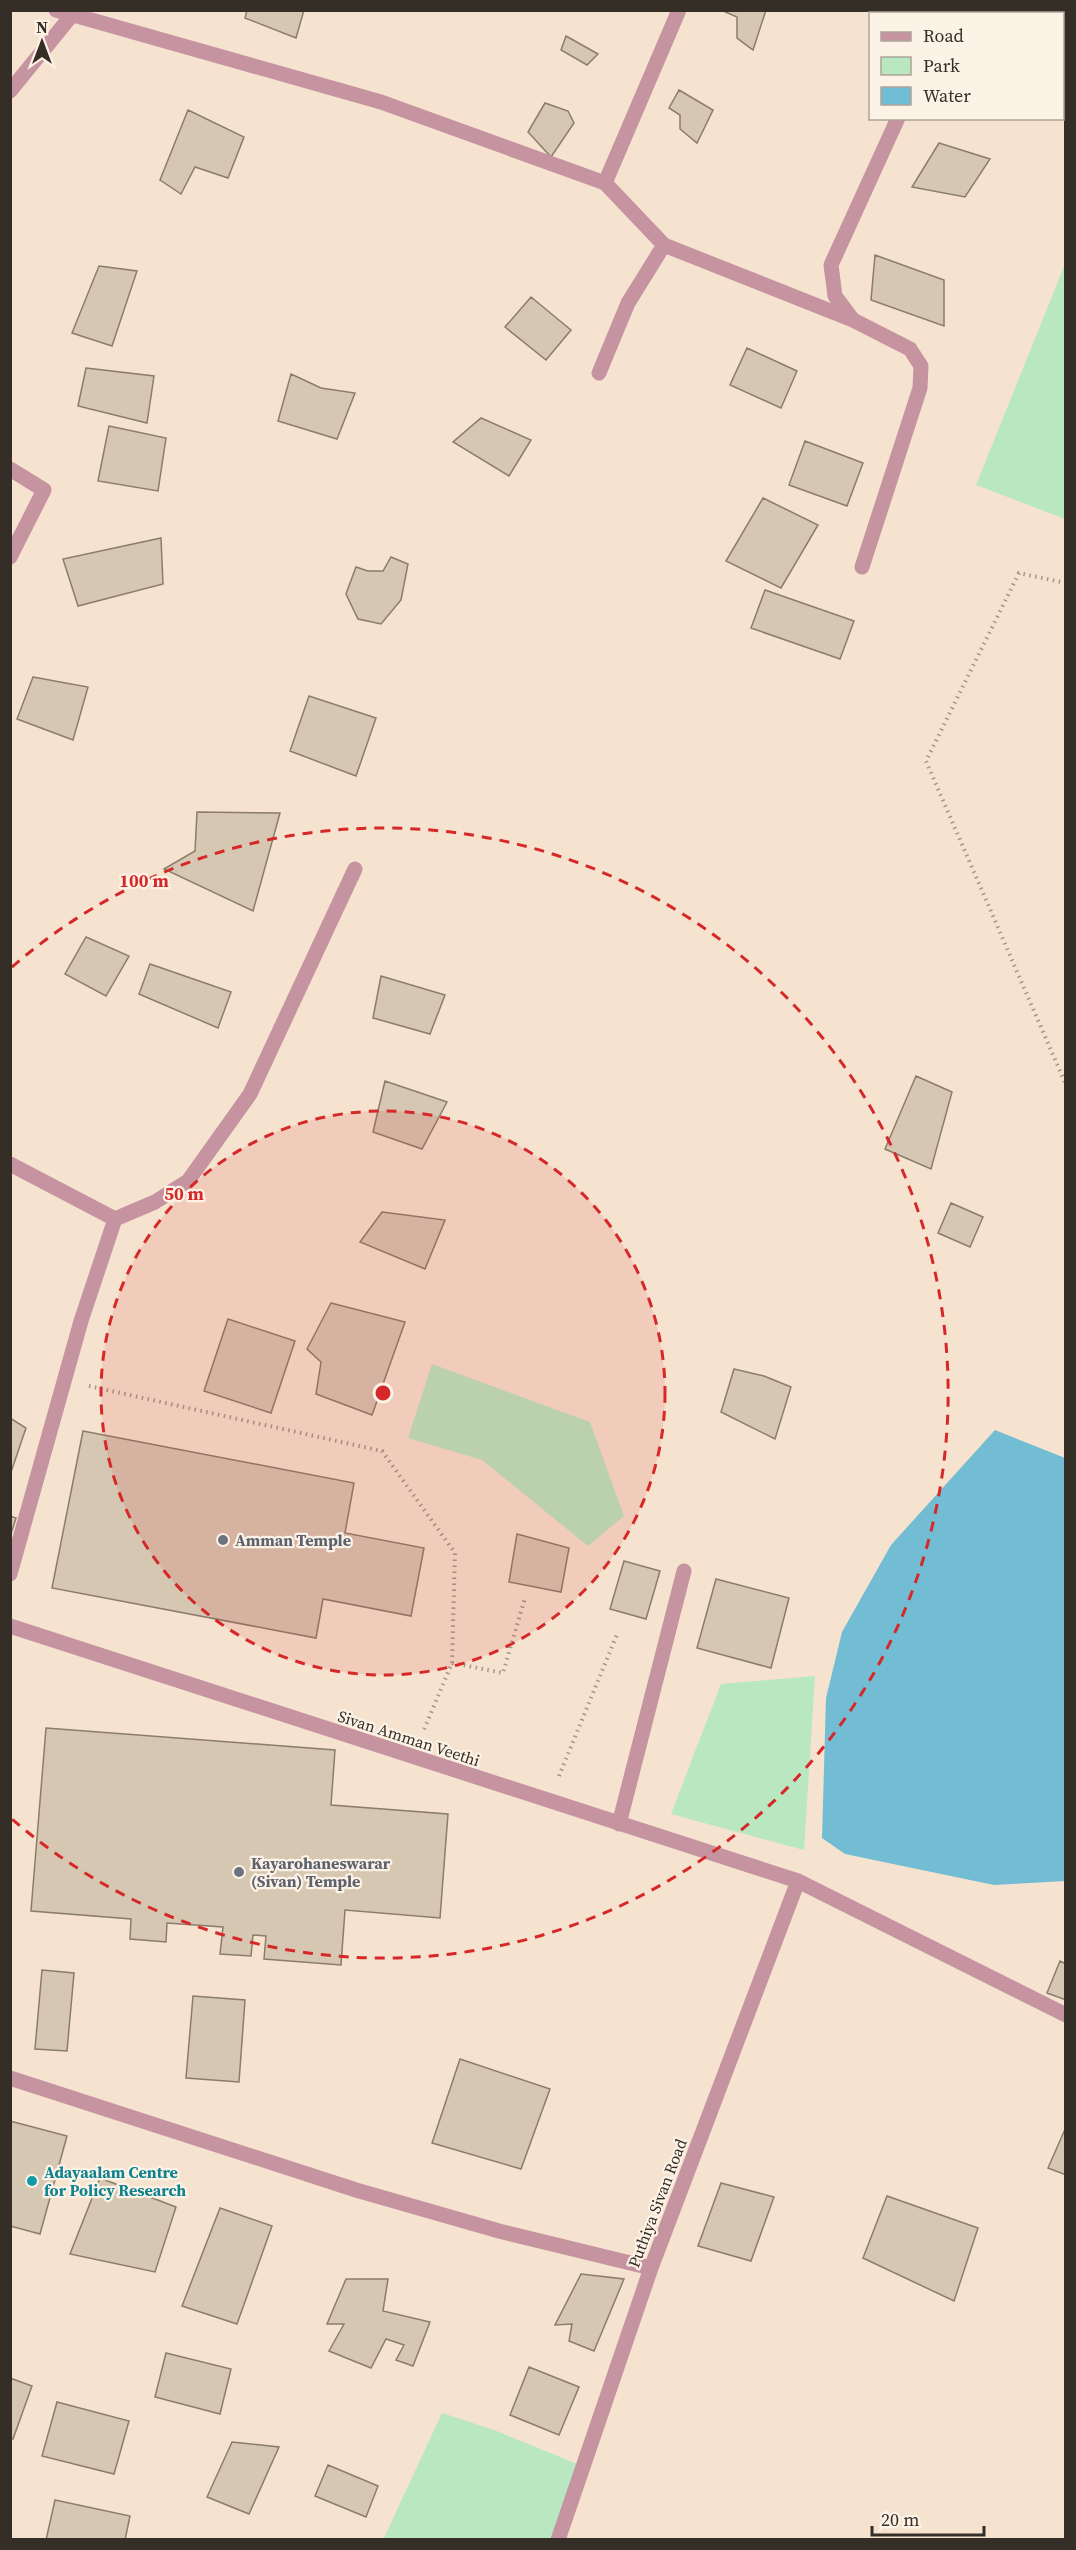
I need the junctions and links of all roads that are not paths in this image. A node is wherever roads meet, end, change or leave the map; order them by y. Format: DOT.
graph roads {
  1 [pos="56,10"];
  2 [pos="679,10"];
  3 [pos="74,13"];
  4 [pos="10,91"];
  5 [pos="897,120"];
  6 [pos="605,183"];
  7 [pos="664,245"];
  8 [pos="853,320"];
  9 [pos="599,373"];
  10 [pos="10,469"];
  11 [pos="10,557"];
  12 [pos="862,567"];
  13 [pos="355,869"];
  14 [pos="10,1164"];
  15 [pos="115,1219"];
  16 [pos="684,1571"];
  17 [pos="10,1574"];
  18 [pos="10,1626"];
  19 [pos="619,1824"];
  20 [pos="798,1881"];
  21 [pos="1065,2015"];
  22 [pos="10,2078"];
  23 [pos="651,2268"];
  24 [pos="558,2540"];
  1 -- 3 [label="street"];
  2 -- 6 [label="street"];
  3 -- 4 [label="street"];
  3 -- 6 [label="street"];
  5 -- 8 [label="street"];
  6 -- 7 [label="street"];
  7 -- 8 [label="street"];
  7 -- 9 [label="street"];
  8 -- 12 [label="street"];
  10 -- 11 [label="street"];
  13 -- 15 [label="street"];
  14 -- 15 [label="street"];
  15 -- 17 [label="street"];
  16 -- 19 [label="street"];
  18 -- 19 [label="street, Sivan Amman Veethi"];
  19 -- 20 [label="street, Sivan Amman Veethi"];
  20 -- 21 [label="street, Sivan Amman Veethi"];
  20 -- 23 [label="street, Puthiya Sivan Road"];
  22 -- 23 [label="street"];
  23 -- 24 [label="street, Puthiya Sivan Road"];
}
